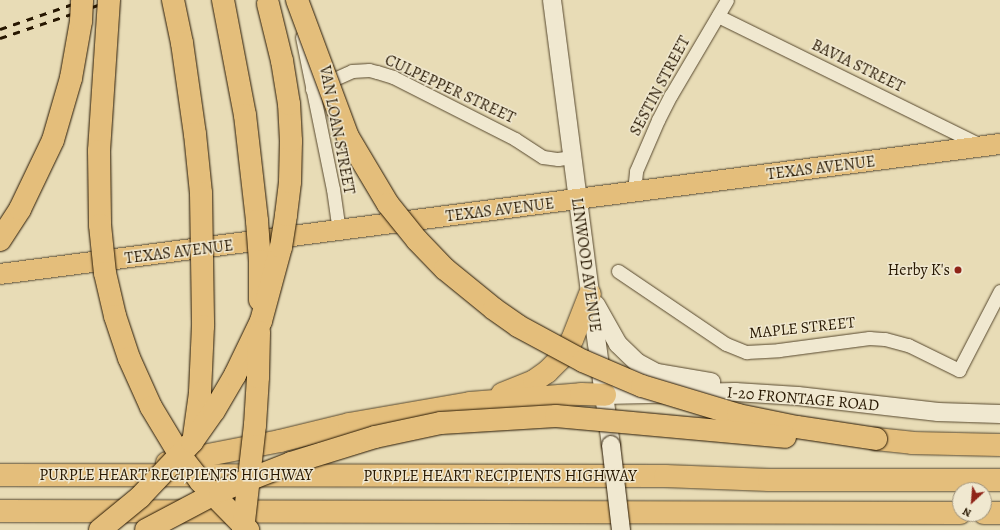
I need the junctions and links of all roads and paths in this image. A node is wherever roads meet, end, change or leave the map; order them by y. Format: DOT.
graph roads {
  1 [pos="82,0"];
  2 [pos="109,0"];
  3 [pos="173,0"];
  4 [pos="223,0"];
  5 [pos="267,0"];
  6 [pos="297,0"];
  7 [pos="552,0"];
  8 [pos="727,0"];
  9 [pos="718,16"];
  10 [pos="302,35"];
  11 [pos="312,89"];
  12 [pos="991,145"];
  13 [pos="572,157"];
  14 [pos="634,191"];
  15 [pos="578,200"];
  16 [pos="338,231"];
  17 [pos="0,240"];
  18 [pos="618,271"];
  19 [pos="0,274"];
  20 [pos="1000,291"];
  21 [pos="590,294"];
  22 [pos="605,395"];
  23 [pos="798,396"];
  24 [pos="470,403"];
  25 [pos="1000,414"];
  26 [pos="876,439"];
  27 [pos="1000,445"];
  28 [pos="0,475"];
  29 [pos="109,476"];
  30 [pos="1000,480"];
  31 [pos="0,511"];
  32 [pos="952,513"];
  33 [pos="100,530"];
  34 [pos="146,530"];
  35 [pos="182,530"];
  36 [pos="243,530"];
  37 [pos="248,530"];
  38 [pos="621,530"];
  1 -- 17 [label="highway, bridge"];
  2 -- 37 [label="highway, bridge"];
  3 -- 35 [label="highway, bridge"];
  4 -- 36 [label="highway, bridge"];
  5 -- 33 [label="highway, bridge"];
  6 -- 26 [label="highway, bridge"];
  7 -- 13 [label="main road, LINWOOD AVENUE"];
  8 -- 9 [label="street, SESTIN STREET"];
  9 -- 12 [label="street, BAVIA STREET"];
  9 -- 14 [label="street, SESTIN STREET"];
  10 -- 11 [label="street, VAN LOAN STREET"];
  11 -- 13 [label="street, CULPEPPER STREET"];
  11 -- 16 [label="street, VAN LOAN STREET"];
  12 -- 14 [label="main road, TEXAS AVENUE"];
  13 -- 15 [label="main road, LINWOOD AVENUE"];
  14 -- 15 [label="main road, TEXAS AVENUE"];
  15 -- 16 [label="main road, TEXAS AVENUE"];
  15 -- 21 [label="main road, LINWOOD AVENUE"];
  16 -- 19 [label="main road, TEXAS AVENUE"];
  18 -- 20 [label="street, MAPLE STREET"];
  21 -- 22 [label="main road, LINWOOD AVENUE"];
  21 -- 23 [label="main road"];
  21 -- 24 [label="highway"];
  22 -- 23 [label="main road, I-20 FRONTAGE ROAD"];
  22 -- 24 [label="highway"];
  22 -- 38 [label="main road, LINWOOD AVENUE, bridge"];
  23 -- 25 [label="main road, I-20 FRONTAGE ROAD"];
  24 -- 29 [label="highway"];
  26 -- 27 [label="highway"];
  26 -- 34 [label="highway, bridge"];
  28 -- 29 [label="highway, PURPLE HEART RECIPIENTS HIGHWAY"];
  29 -- 30 [label="highway, PURPLE HEART RECIPIENTS HIGHWAY"];
  31 -- 32 [label="highway"];
}
